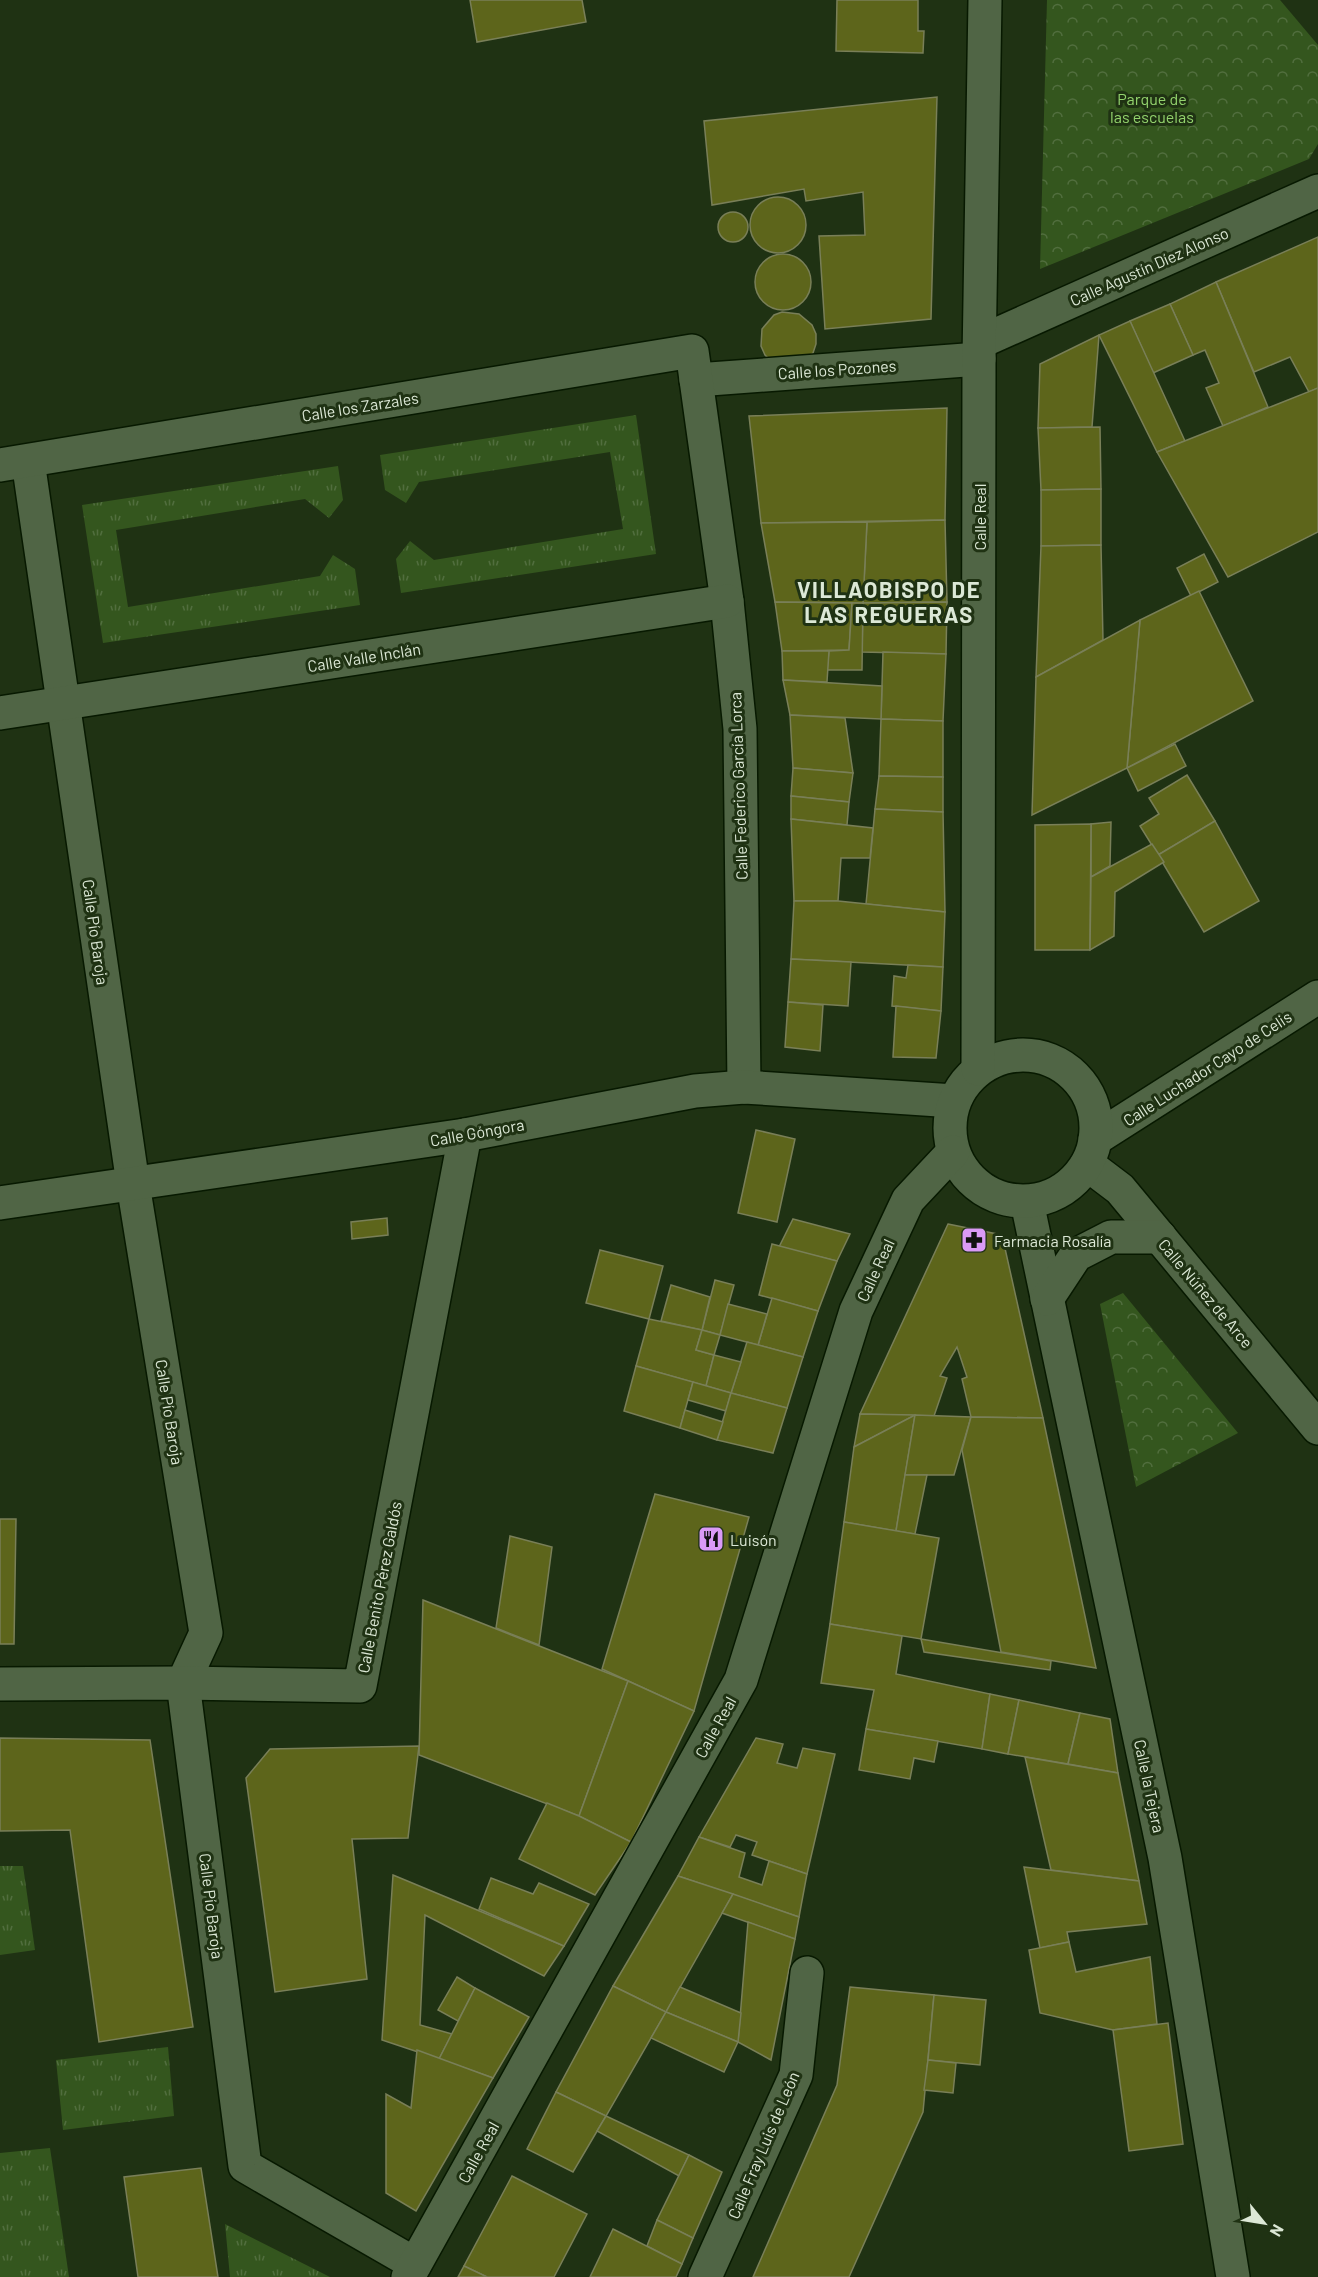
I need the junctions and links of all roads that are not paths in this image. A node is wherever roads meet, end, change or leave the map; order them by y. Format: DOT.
graph roads {
  1 [pos="985,0"];
  2 [pos="1318,191"];
  3 [pos="980,351"];
  4 [pos="696,380"];
  5 [pos="14,463"];
  6 [pos="727,602"];
  7 [pos="63,703"];
  8 [pos="0,713"];
  9 [pos="1318,997"];
  10 [pos="978,1070"];
  11 [pos="744,1087"];
  12 [pos="954,1101"];
  13 [pos="465,1135"];
  14 [pos="953,1152"];
  15 [pos="1091,1152"];
  16 [pos="133,1184"];
  17 [pos="1027,1202"];
  18 [pos="0,1203"];
  19 [pos="1160,1237"];
  20 [pos="1047,1299"];
  21 [pos="1318,1428"];
  22 [pos="183,1683"];
  23 [pos="0,1684"];
  24 [pos="807,1973"];
  25 [pos="411,2270"];
  26 [pos="705,2277"];
  27 [pos="1233,2277"];
  1 -- 3 [label="street, Calle Real"];
  2 -- 3 [label="street, Calle Agustín Díez Alonso"];
  3 -- 4 [label="street, Calle los Pozones"];
  3 -- 10 [label="street, Calle Real"];
  4 -- 5 [label="street, Calle los Zarzales"];
  4 -- 6 [label="street, Calle Federico García Lorca"];
  5 -- 7 [label="street, Calle Pío Baroja"];
  6 -- 7 [label="street, Calle Valle Inclán"];
  6 -- 11 [label="street, Calle Federico García Lorca"];
  7 -- 8 [label="street, Calle Valle Inclán"];
  7 -- 16 [label="street, Calle Pío Baroja"];
  9 -- 15 [label="street, Calle Luchador Cayo de Celis"];
  10 -- 12 [label="street"];
  10 -- 15 [label="street"];
  11 -- 12 [label="street, Calle Góngora"];
  11 -- 13 [label="street, Calle Góngora"];
  12 -- 14 [label="street"];
  13 -- 16 [label="street, Calle Góngora"];
  13 -- 22 [label="street, Calle Benito Pérez Galdós"];
  14 -- 17 [label="street"];
  14 -- 25 [label="street, Calle Real"];
  15 -- 17 [label="street"];
  15 -- 19 [label="street, Calle Núñez de Arce"];
  16 -- 18 [label="street, Calle Góngora"];
  16 -- 22 [label="street, Calle Pío Baroja"];
  17 -- 20 [label="street, Calle la Tejera"];
  19 -- 20 [label="street"];
  19 -- 21 [label="street, Calle Núñez de Arce"];
  20 -- 27 [label="street, Calle la Tejera"];
  22 -- 23 [label="street, Calle Benito Pérez Galdós"];
  22 -- 25 [label="street, Calle Pío Baroja"];
  24 -- 26 [label="street, Calle Fray Luis de León"];
}
